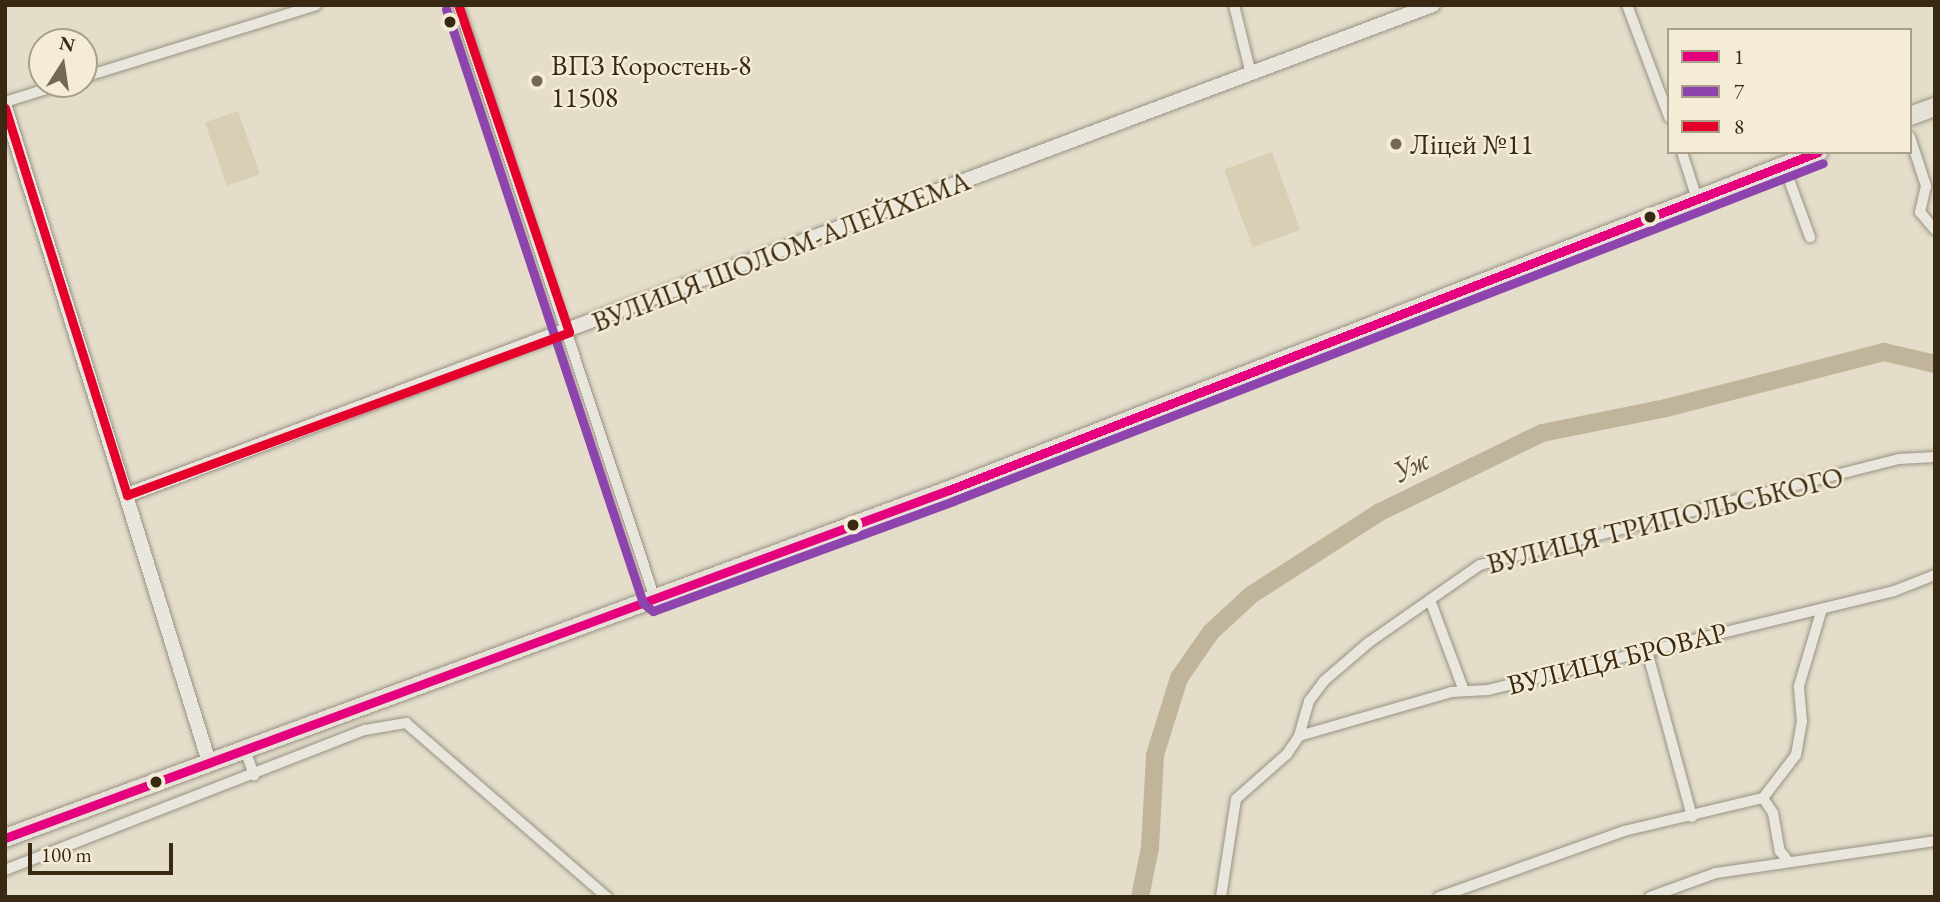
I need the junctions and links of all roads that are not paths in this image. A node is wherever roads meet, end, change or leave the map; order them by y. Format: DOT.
graph roads {
  1 [pos="316,5"];
  2 [pos="458,5"];
  3 [pos="1234,5"];
  4 [pos="1433,5"];
  5 [pos="1627,5"];
  6 [pos="98,73"];
  7 [pos="1251,74"];
  8 [pos="28,96"];
  9 [pos="5,104"];
  10 [pos="1935,107"];
  11 [pos="1667,112"];
  12 [pos="1912,115"];
  13 [pos="1912,143"];
  14 [pos="1683,154"];
  15 [pos="1814,154"];
  16 [pos="1784,166"];
  17 [pos="1697,199"];
  18 [pos="1935,230"];
  19 [pos="1810,237"];
  20 [pos="569,332"];
  21 [pos="1935,457"];
  22 [pos="127,495"];
  23 [pos="1935,575"];
  24 [pos="655,599"];
  25 [pos="1430,600"];
  26 [pos="1822,609"];
  27 [pos="1647,651"];
  28 [pos="1464,691"];
  29 [pos="1299,736"];
  30 [pos="245,750"];
  31 [pos="209,762"];
  32 [pos="254,775"];
  33 [pos="1763,798"];
  34 [pos="1692,817"];
  35 [pos="5,838"];
  36 [pos="1935,841"];
  37 [pos="1788,861"];
  38 [pos="5,870"];
  39 [pos="607,897"];
  40 [pos="1221,897"];
  41 [pos="1439,897"];
  42 [pos="1650,897"];
  1 -- 6 [label="street"];
  2 -- 20 [label="street"];
  3 -- 7 [label="street"];
  4 -- 7 [label="street, ВУЛИЦЯ ШОЛОМ-АЛЕЙХЕМА"];
  5 -- 11 [label="street"];
  7 -- 20 [label="street, ВУЛИЦЯ ШОЛОМ-АЛЕЙХЕМА"];
  8 -- 9 [label="street"];
  9 -- 22 [label="street"];
  10 -- 12 [label="highway"];
  13 -- 18 [label="street"];
  14 -- 17 [label="street"];
  15 -- 16 [label="highway"];
  16 -- 17 [label="highway"];
  16 -- 19 [label="street"];
  17 -- 24 [label="highway"];
  20 -- 22 [label="street, ВУЛИЦЯ ШОЛОМ-АЛЕЙХЕМА"];
  20 -- 24 [label="street"];
  21 -- 25 [label="street, ВУЛИЦЯ ТРИПОЛЬСЬКОГО"];
  22 -- 31 [label="street"];
  23 -- 26 [label="street, ВУЛИЦЯ БРОВАР"];
  24 -- 30 [label="highway"];
  25 -- 28 [label="street"];
  25 -- 29 [label="street, ВУЛИЦЯ ТРИПОЛЬСЬКОГО"];
  26 -- 27 [label="street, ВУЛИЦЯ БРОВАР"];
  26 -- 33 [label="street"];
  27 -- 28 [label="street, ВУЛИЦЯ БРОВАР"];
  27 -- 34 [label="street"];
  28 -- 29 [label="street, ВУЛИЦЯ БРОВАР"];
  29 -- 40 [label="street"];
  30 -- 31 [label="highway"];
  30 -- 32 [label="street"];
  31 -- 35 [label="highway"];
  32 -- 38 [label="street"];
  32 -- 39 [label="street"];
  33 -- 34 [label="street"];
  33 -- 37 [label="street"];
  34 -- 41 [label="street"];
  36 -- 37 [label="street"];
  37 -- 42 [label="street"];
}
